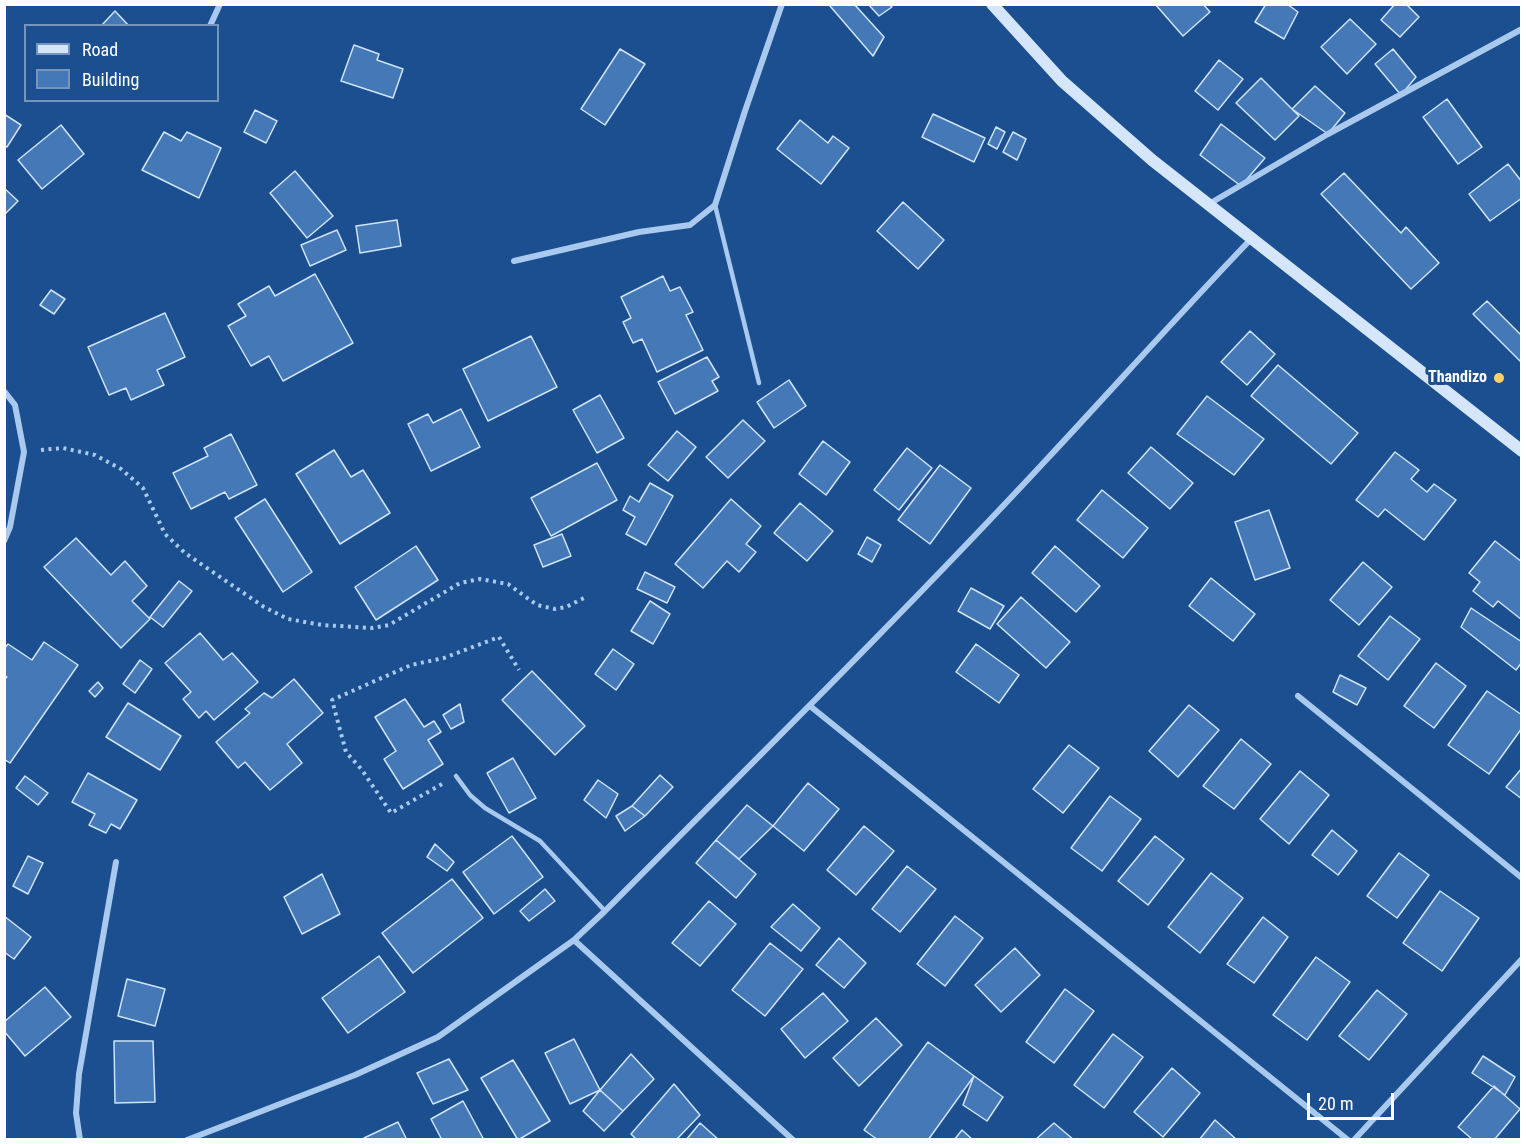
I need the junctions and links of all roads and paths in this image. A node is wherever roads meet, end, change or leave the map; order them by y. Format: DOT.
graph roads {
  1 [pos="220,4"];
  2 [pos="782,4"];
  3 [pos="992,4"];
  4 [pos="211,24"];
  5 [pos="1521,29"];
  6 [pos="1209,204"];
  7 [pos="715,205"];
  8 [pos="1252,238"];
  9 [pos="514,261"];
  10 [pos="759,383"];
  11 [pos="4,391"];
  12 [pos="1521,451"];
  13 [pos="24,452"];
  14 [pos="4,541"];
  15 [pos="584,598"];
  16 [pos="519,670"];
  17 [pos="1298,696"];
  18 [pos="810,706"];
  19 [pos="456,776"];
  20 [pos="116,862"];
  21 [pos="1521,878"];
  22 [pos="605,911"];
  23 [pos="574,939"];
  24 [pos="1521,959"];
  25 [pos="81,1140"];
  26 [pos="187,1140"];
  27 [pos="793,1140"];
  28 [pos="1348,1140"];
  29 [pos="1354,1140"];
  1 -- 4 [label="street"];
  2 -- 7 [label="street"];
  3 -- 6 [label="main road"];
  5 -- 6 [label="street"];
  6 -- 8 [label="main road"];
  7 -- 9 [label="street"];
  7 -- 10 [label="lane"];
  8 -- 12 [label="main road"];
  8 -- 18 [label="street"];
  11 -- 13 [label="street"];
  13 -- 14 [label="street"];
  13 -- 15 [label="path"];
  16 -- 19 [label="path"];
  17 -- 21 [label="street"];
  18 -- 22 [label="street"];
  18 -- 28 [label="street"];
  19 -- 22 [label="lane"];
  20 -- 25 [label="street"];
  22 -- 23 [label="street"];
  23 -- 26 [label="street"];
  23 -- 27 [label="street"];
  24 -- 29 [label="street"];
}
